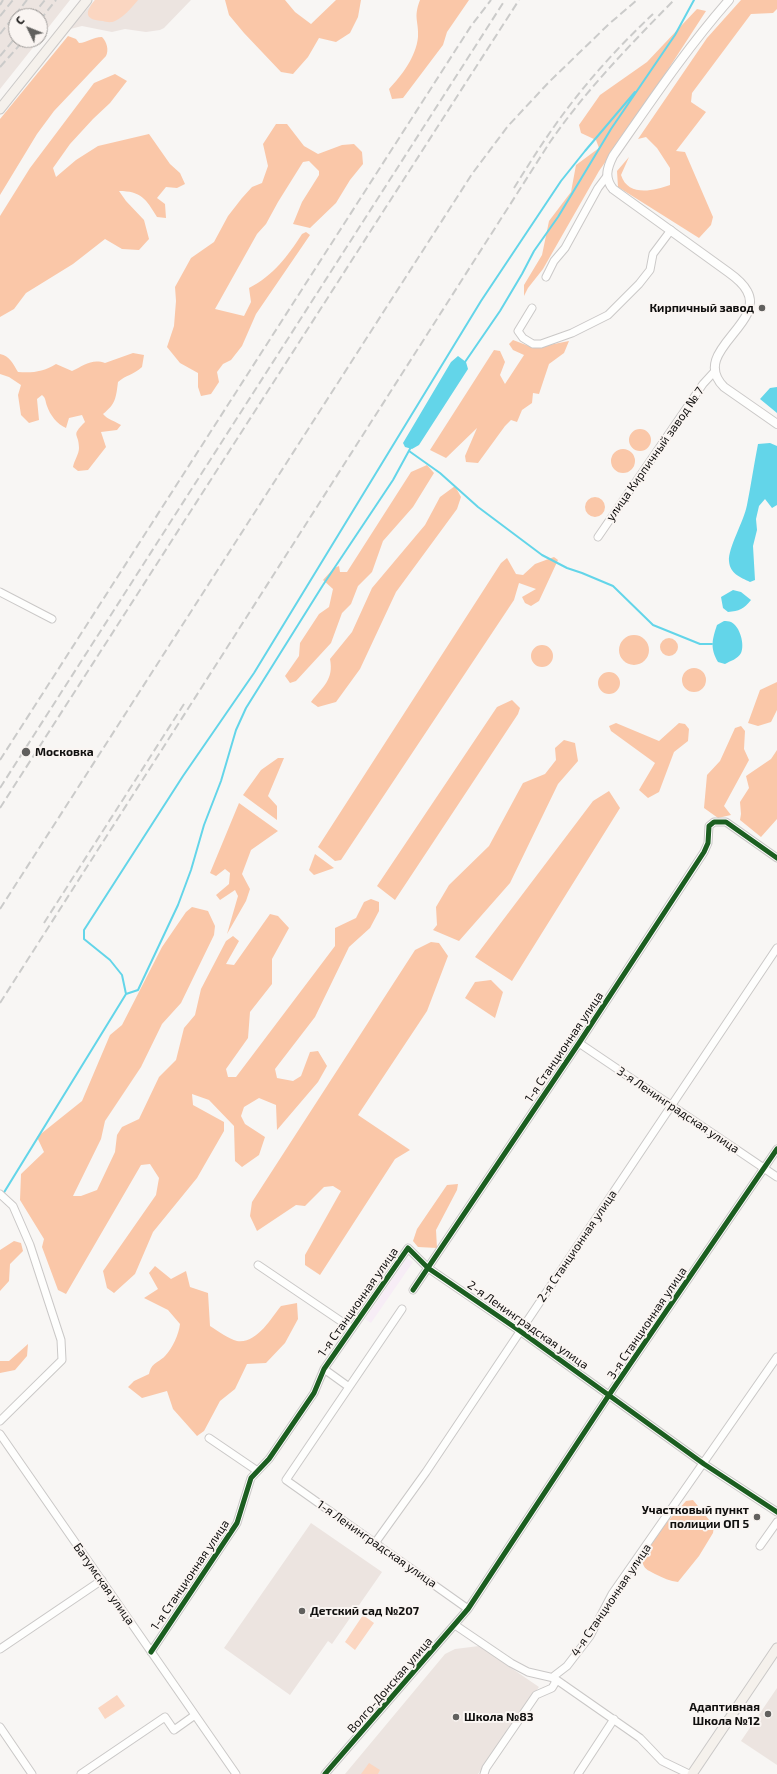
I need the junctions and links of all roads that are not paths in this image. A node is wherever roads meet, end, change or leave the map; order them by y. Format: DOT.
graph roads {
  1 [pos="87,0"];
  2 [pos="729,0"];
  3 [pos="0,109"];
  4 [pos="607,176"];
  5 [pos="671,230"];
  6 [pos="546,277"];
  7 [pos="532,308"];
  8 [pos="714,372"];
  9 [pos="777,424"];
  10 [pos="598,538"];
  11 [pos="0,592"];
  12 [pos="52,619"];
  13 [pos="777,858"];
  14 [pos="777,948"];
  15 [pos="579,1043"];
  16 [pos="672,1105"];
  17 [pos="777,1149"];
  18 [pos="764,1168"];
  19 [pos="777,1177"];
  20 [pos="0,1194"];
  21 [pos="408,1248"];
  22 [pos="258,1265"];
  23 [pos="428,1268"];
  24 [pos="413,1290"];
  25 [pos="402,1309"];
  26 [pos="352,1328"];
  27 [pos="520,1331"];
  28 [pos="777,1357"];
  29 [pos="324,1370"];
  30 [pos="349,1387"];
  31 [pos="609,1395"];
  32 [pos="0,1421"];
  33 [pos="0,1434"];
  34 [pos="209,1438"];
  35 [pos="704,1464"];
  36 [pos="256,1470"];
  37 [pos="777,1512"];
  38 [pos="777,1522"];
  39 [pos="375,1543"];
  40 [pos="760,1546"];
  41 [pos="102,1580"];
  42 [pos="468,1609"];
  43 [pos="455,1625"];
  44 [pos="0,1648"];
  45 [pos="777,1648"];
  46 [pos="151,1652"];
  47 [pos="554,1678"];
  48 [pos="195,1715"];
  49 [pos="614,1719"];
  50 [pos="0,1726"];
  51 [pos="695,1773"];
  52 [pos="32,1774"];
  53 [pos="82,1774"];
  54 [pos="236,1774"];
  55 [pos="325,1774"];
  56 [pos="484,1774"];
  57 [pos="578,1774"];
  1 -- 3 [label="main road"];
  2 -- 4 [label="street"];
  4 -- 5 [label="street"];
  4 -- 6 [label="street"];
  5 -- 7 [label="street"];
  5 -- 8 [label="street"];
  8 -- 9 [label="street"];
  8 -- 10 [label="street, улица Кирпичный завод № 7"];
  11 -- 12 [label="street"];
  13 -- 15 [label="street, 1-я Станционная улица"];
  14 -- 16 [label="street, 2-я Станционная улица"];
  15 -- 16 [label="street, 3-я Ленинградская улица"];
  15 -- 23 [label="street, 1-я Станционная улица"];
  16 -- 18 [label="street, 3-я Ленинградская улица"];
  16 -- 27 [label="street, 2-я Станционная улица"];
  17 -- 18 [label="street, 3-я Станционная улица"];
  18 -- 19 [label="street, 3-я Ленинградская улица"];
  18 -- 31 [label="street, 3-я Станционная улица"];
  20 -- 32 [label="street"];
  21 -- 23 [label="street, 2-я Ленинградская улица"];
  21 -- 26 [label="street, 1-я Станционная улица"];
  22 -- 26 [label="street"];
  23 -- 24 [label="street, 1-я Станционная улица"];
  23 -- 27 [label="street, 2-я Ленинградская улица"];
  25 -- 30 [label="street"];
  26 -- 29 [label="street, 1-я Станционная улица"];
  27 -- 31 [label="street, 2-я Ленинградская улица"];
  27 -- 39 [label="street, 2-я Станционная улица"];
  28 -- 35 [label="street, 4-я Станционная улица"];
  29 -- 30 [label="street"];
  29 -- 36 [label="street, 1-я Станционная улица"];
  30 -- 39 [label="street, 1-я Ленинградская улица"];
  31 -- 35 [label="street, 2-я Ленинградская улица"];
  31 -- 42 [label="street, 3-я Станционная улица"];
  33 -- 41 [label="street, Батумская улица"];
  34 -- 36 [label="street"];
  35 -- 37 [label="street, 2-я Ленинградская улица"];
  35 -- 47 [label="street, 4-я Станционная улица"];
  36 -- 46 [label="street, 1-я Станционная улица"];
  38 -- 40 [label="street"];
  39 -- 42 [label="street, 1-я Ленинградская улица"];
  41 -- 44 [label="street"];
  41 -- 46 [label="street, Батумская улица"];
  42 -- 43 [label="street, Волго-Донская улица"];
  43 -- 47 [label="street"];
  43 -- 55 [label="street, Волго-Донская улица"];
  45 -- 51 [label="main road"];
  46 -- 48 [label="street, Батумская улица"];
  47 -- 49 [label="street"];
  47 -- 56 [label="street, 4-я Станционная улица"];
  48 -- 53 [label="street"];
  48 -- 54 [label="street, Батумская улица"];
  49 -- 51 [label="street"];
  49 -- 57 [label="street"];
  50 -- 52 [label="street"];
}
